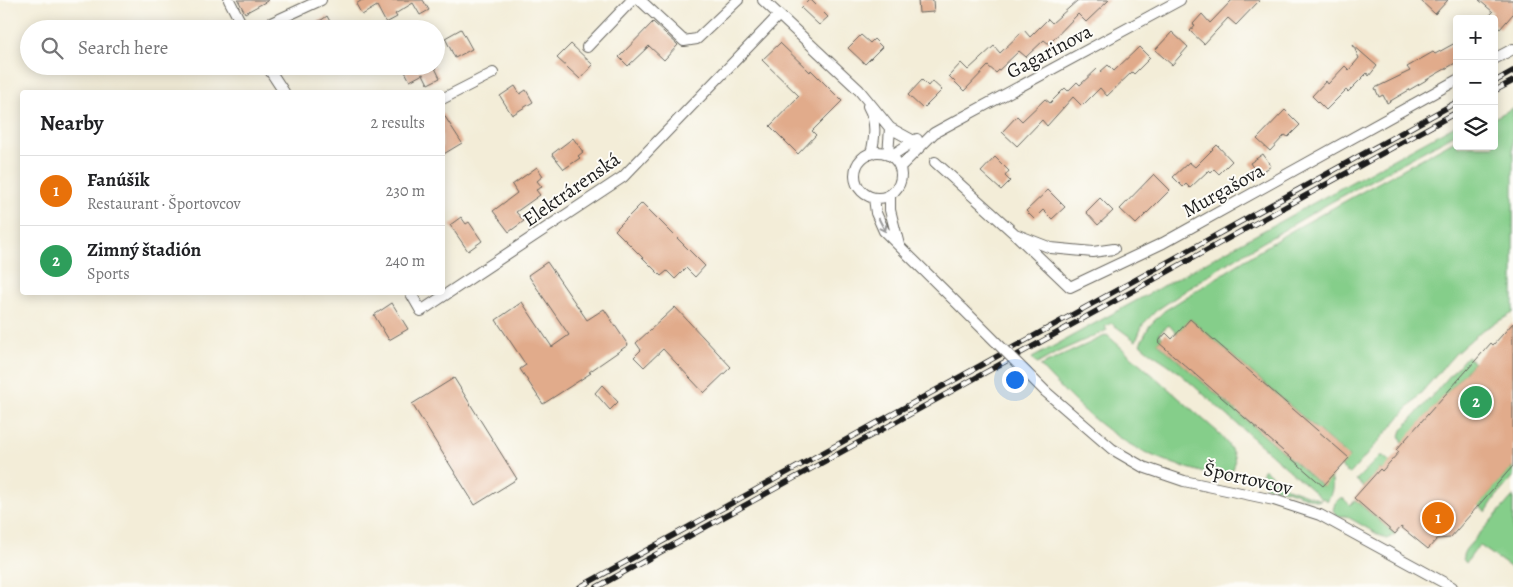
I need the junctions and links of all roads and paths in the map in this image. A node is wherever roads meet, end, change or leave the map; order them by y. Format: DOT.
graph roads {
  1 [pos="229,0"];
  2 [pos="321,0"];
  3 [pos="632,0"];
  4 [pos="640,0"];
  5 [pos="738,0"];
  6 [pos="763,0"];
  7 [pos="1180,0"];
  8 [pos="726,3"];
  9 [pos="779,15"];
  10 [pos="239,20"];
  11 [pos="278,20"];
  12 [pos="587,47"];
  13 [pos="1513,49"];
  14 [pos="1498,57"];
  15 [pos="493,73"];
  16 [pos="273,75"];
  17 [pos="1453,82"];
  18 [pos="283,90"];
  19 [pos="860,90"];
  20 [pos="445,97"];
  21 [pos="890,128"];
  22 [pos="934,134"];
  23 [pos="912,140"];
  24 [pos="871,154"];
  25 [pos="889,155"];
  26 [pos="935,162"];
  27 [pos="900,167"];
  28 [pos="890,195"];
  29 [pos="874,198"];
  30 [pos="1015,234"];
  31 [pos="899,246"];
  32 [pos="1114,249"];
  33 [pos="412,295"];
  34 [pos="1452,587"];
  1 -- 10 [label="street"];
  2 -- 11 [label="street"];
  3 -- 12 [label="street"];
  4 -- 8 [label="street"];
  5 -- 8 [label="street"];
  6 -- 9 [label="street"];
  7 -- 22 [label="street, Gagarinova"];
  9 -- 19 [label="street"];
  9 -- 33 [label="street, Elektrárenská"];
  13 -- 14 [label="street"];
  15 -- 20 [label="street"];
  16 -- 18 [label="street"];
  17 -- 30 [label="street, Murgašova"];
  19 -- 21 [label="street"];
  19 -- 24 [label="street"];
  21 -- 23 [label="street"];
  21 -- 25 [label="street"];
  22 -- 23 [label="street, Gagarinova"];
  22 -- 27 [label="street, Gagarinova"];
  23 -- 25 [label="street, Gagarinova"];
  24 -- 25 [label="street"];
  24 -- 29 [label="street"];
  25 -- 27 [label="street"];
  26 -- 30 [label="street, Murgašova"];
  27 -- 28 [label="street"];
  28 -- 29 [label="street"];
  28 -- 31 [label="street"];
  29 -- 31 [label="street, Športovcov, one-way"];
  30 -- 32 [label="street, Murgašova"];
  31 -- 34 [label="street, Športovcov, bridge"];
}
